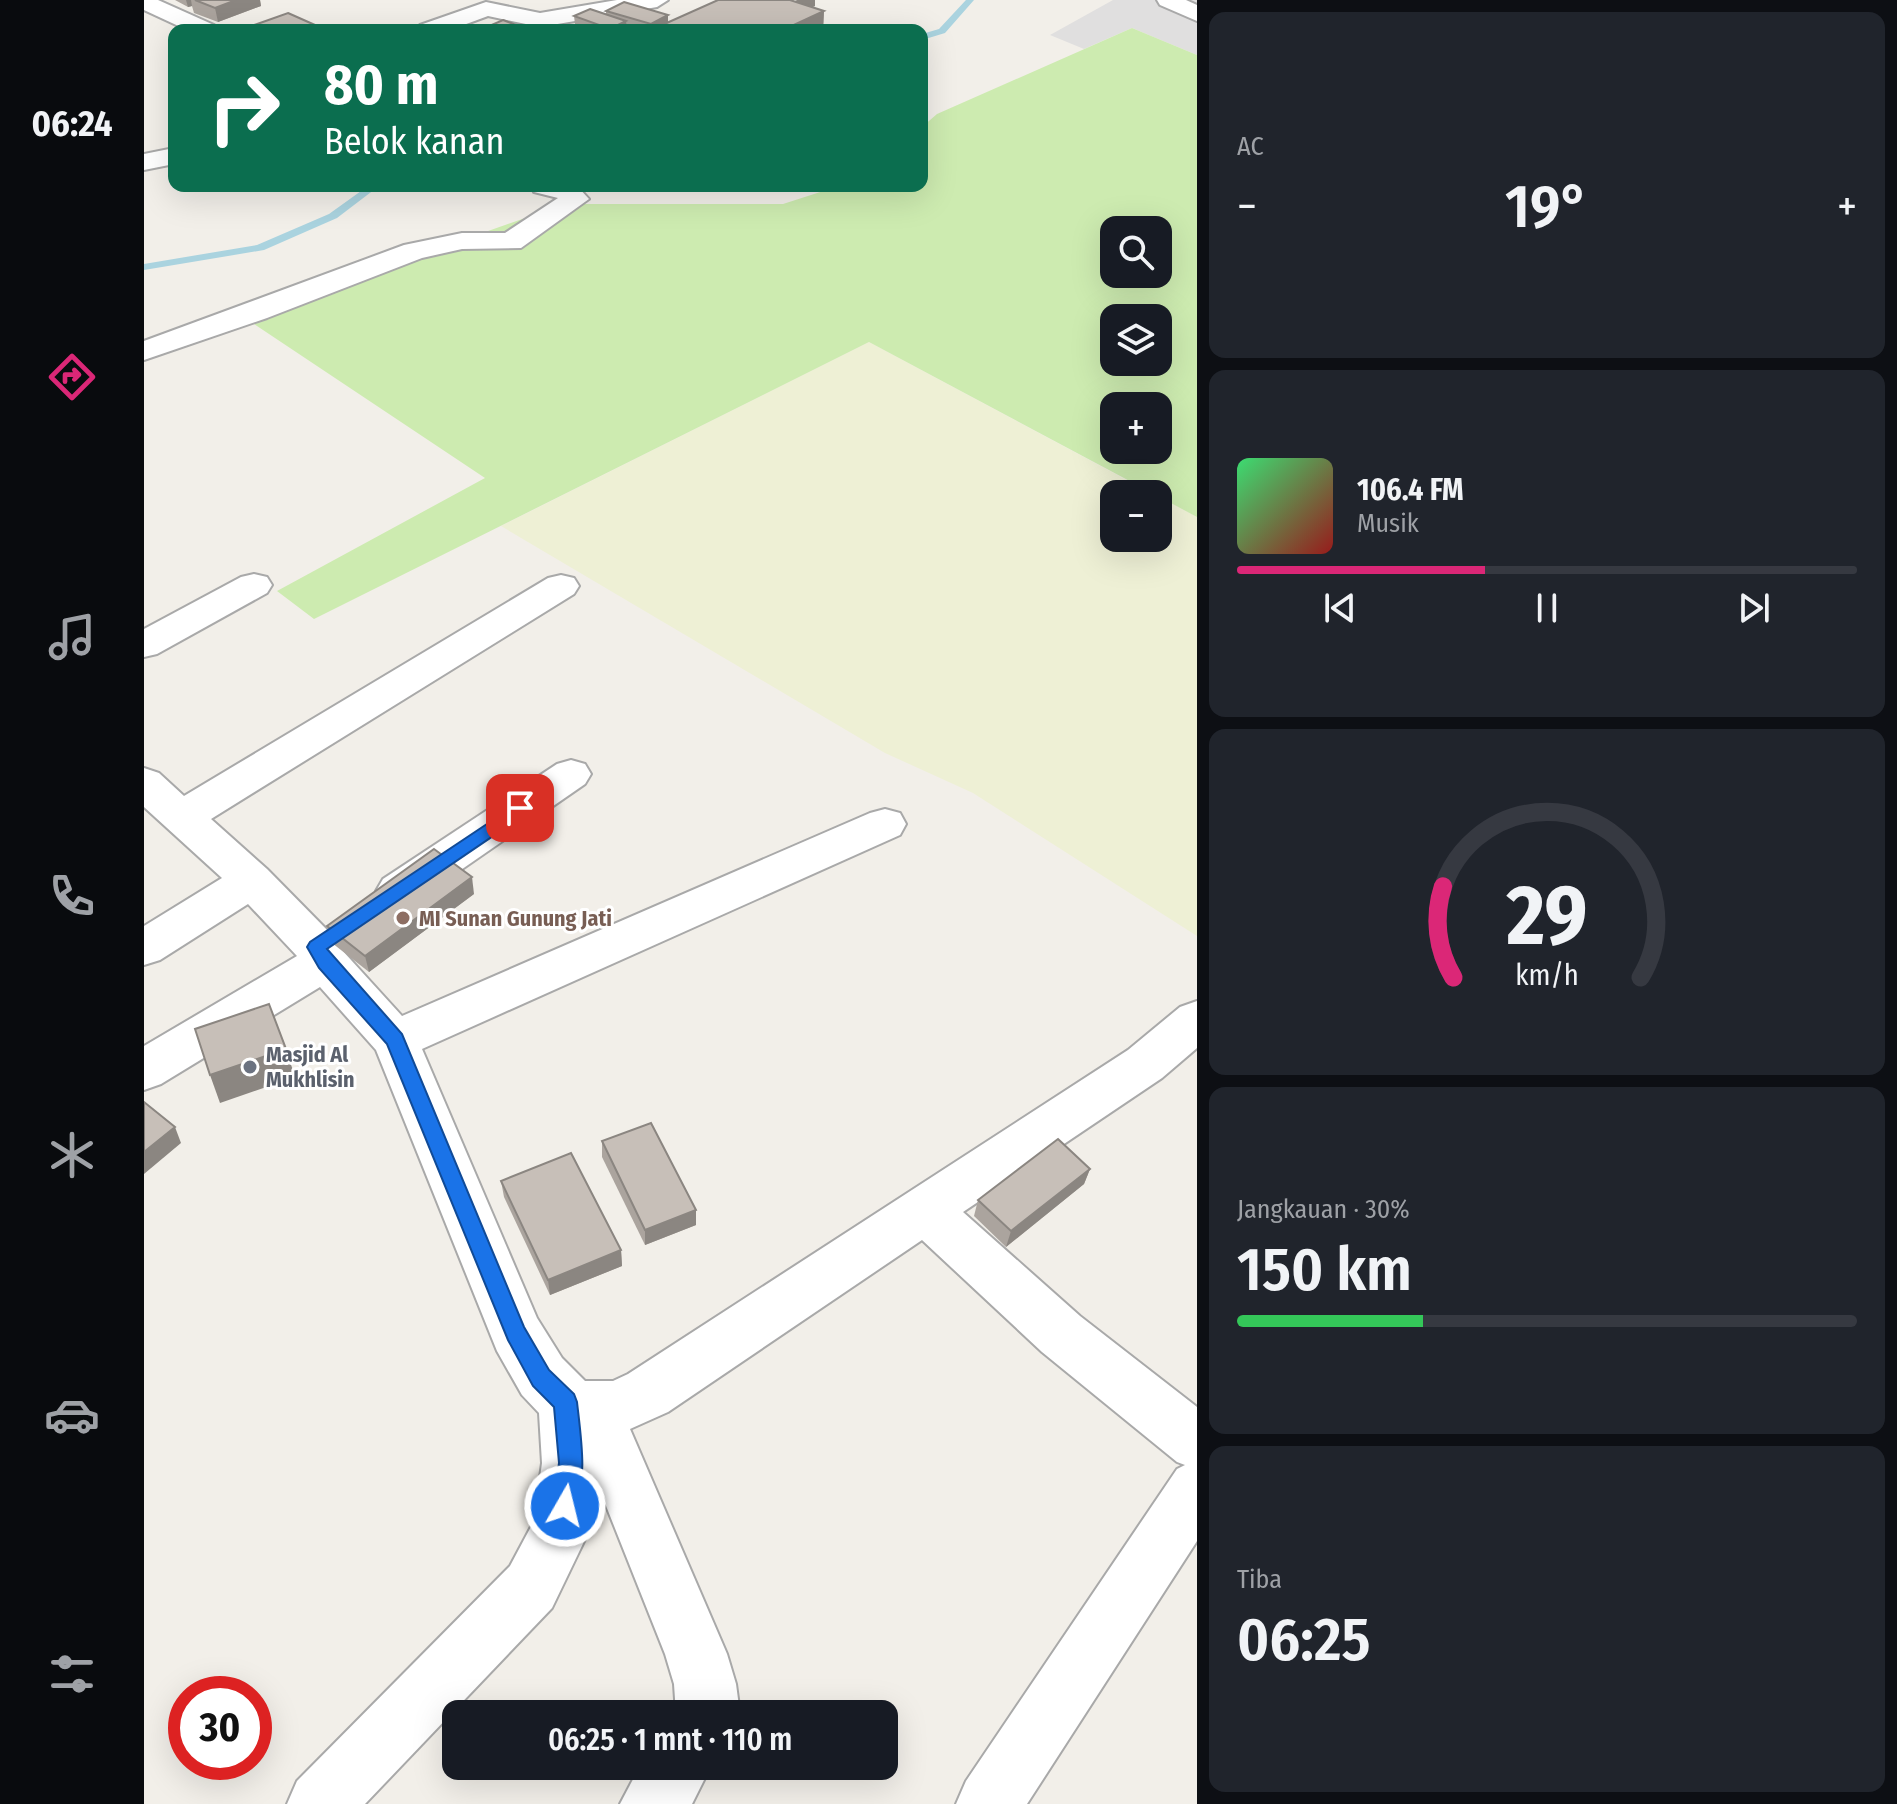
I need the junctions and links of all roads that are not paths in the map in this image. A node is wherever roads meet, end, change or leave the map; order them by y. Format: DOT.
graph roads {
  1 [pos="463,0"];
  2 [pos="657,0"];
  3 [pos="1168,0"];
  4 [pos="144,2"];
  5 [pos="486,9"];
  6 [pos="1197,14"];
  7 [pos="540,20"];
  8 [pos="193,24"];
  9 [pos="445,24"];
  10 [pos="551,24"];
  11 [pos="568,192"];
  12 [pos="144,351"];
  13 [pos="254,585"];
  14 [pos="561,586"];
  15 [pos="144,645"];
  16 [pos="571,774"];
  17 [pos="144,783"];
  18 [pos="183,816"];
  19 [pos="885,824"];
  20 [pos="252,880"];
  21 [pos="338,938"];
  22 [pos="144,948"];
  23 [pos="1197,1020"];
  24 [pos="395,1040"];
  25 [pos="144,1070"];
  26 [pos="925,1210"];
  27 [pos="578,1406"];
  28 [pos="1197,1442"];
  29 [pos="1197,1489"];
  30 [pos="708,1700"];
  31 [pos="669,1780"];
  32 [pos="320,1804"];
  33 [pos="653,1804"];
  34 [pos="989,1804"];
  1 -- 5 [label="street"];
  2 -- 7 [label="street"];
  3 -- 6 [label="street"];
  4 -- 8 [label="street"];
  5 -- 7 [label="street"];
  5 -- 9 [label="street"];
  7 -- 10 [label="street"];
  11 -- 12 [label="street"];
  13 -- 15 [label="street"];
  14 -- 18 [label="street"];
  16 -- 21 [label="street"];
  17 -- 18 [label="street"];
  18 -- 20 [label="street"];
  19 -- 24 [label="street"];
  20 -- 21 [label="street"];
  20 -- 22 [label="street"];
  21 -- 24 [label="street"];
  21 -- 25 [label="street"];
  23 -- 26 [label="street"];
  24 -- 27 [label="street"];
  26 -- 27 [label="street"];
  26 -- 28 [label="street"];
  27 -- 30 [label="street"];
  27 -- 32 [label="street"];
  29 -- 34 [label="street"];
  31 -- 33 [label="street"];
}
